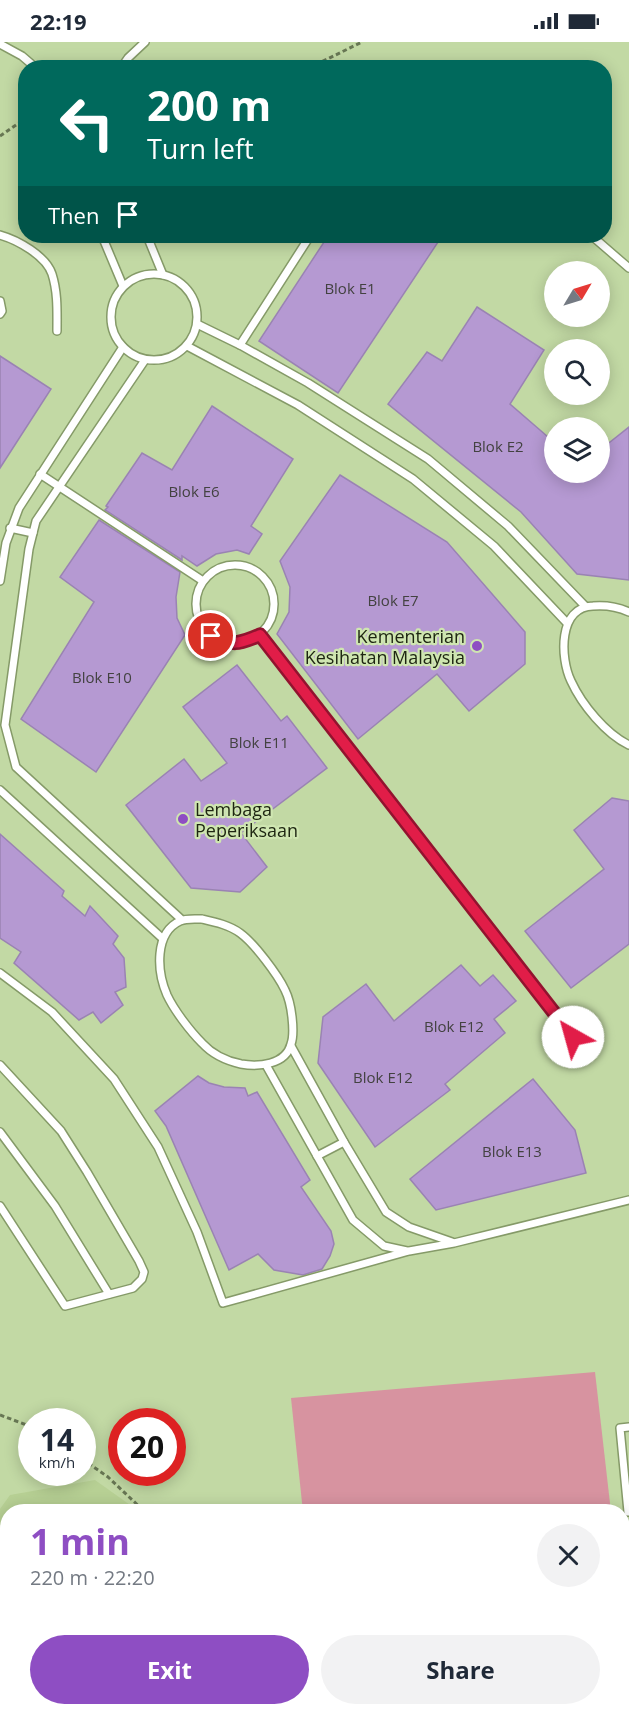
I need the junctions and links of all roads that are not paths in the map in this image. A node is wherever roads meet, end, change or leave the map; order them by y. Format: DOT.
graph roads {
  1 [pos="146,42"];
  2 [pos="0,44"];
  3 [pos="27,60"];
  4 [pos="127,60"];
  5 [pos="0,236"];
  6 [pos="105,243"];
  7 [pos="150,243"];
  8 [pos="306,243"];
  9 [pos="600,243"];
  10 [pos="629,268"];
  11 [pos="163,274"];
  12 [pos="123,286"];
  13 [pos="0,301"];
  14 [pos="0,314"];
  15 [pos="197,324"];
  16 [pos="57,332"];
  17 [pos="240,345"];
  18 [pos="187,346"];
  19 [pos="123,347"];
  20 [pos="145,360"];
  21 [pos="40,474"];
  22 [pos="59,486"];
  23 [pos="10,528"];
  24 [pos="33,533"];
  25 [pos="0,581"];
  26 [pos="203,581"];
  27 [pos="585,606"];
  28 [pos="629,612"];
  29 [pos="567,623"];
  30 [pos="260,635"];
  31 [pos="3,725"];
  32 [pos="629,745"];
  33 [pos="0,790"];
  34 [pos="182,920"];
  35 [pos="162,938"];
  36 [pos="0,973"];
  37 [pos="573,1037"];
  38 [pos="291,1046"];
  39 [pos="0,1065"];
  40 [pos="266,1065"];
  41 [pos="0,1132"];
  42 [pos="344,1142"];
  43 [pos="317,1156"];
  44 [pos="629,1200"];
  45 [pos="0,1206"];
  46 [pos="454,1243"];
  47 [pos="409,1251"];
  48 [pos="109,1293"];
  49 [pos="629,1427"];
  50 [pos="628,1504"];
  1 -- 4 [label="lane"];
  2 -- 3 [label="lane"];
  5 -- 16 [label="lane"];
  6 -- 12 [label="lane"];
  7 -- 11 [label="lane"];
  8 -- 17 [label="lane"];
  9 -- 10 [label="lane"];
  11 -- 12 [label="lane"];
  11 -- 15 [label="lane"];
  12 -- 19 [label="lane"];
  13 -- 14 [label="lane"];
  15 -- 17 [label="lane"];
  15 -- 18 [label="lane"];
  17 -- 27 [label="lane"];
  18 -- 20 [label="lane"];
  18 -- 29 [label="lane"];
  19 -- 20 [label="lane"];
  19 -- 21 [label="lane"];
  20 -- 22 [label="lane"];
  21 -- 22 [label="lane"];
  21 -- 23 [label="lane"];
  22 -- 24 [label="lane"];
  22 -- 26 [label="lane"];
  23 -- 24 [label="lane"];
  23 -- 25 [label="lane"];
  24 -- 31 [label="lane"];
  26 -- 30 [label="lane"];
  26 -- 30 [label="lane"];
  27 -- 28 [label="lane"];
  27 -- 29 [label="lane"];
  29 -- 32 [label="lane"];
  30 -- 37 [label="lane"];
  31 -- 34 [label="lane"];
  33 -- 35 [label="lane"];
  34 -- 35 [label="lane"];
  34 -- 38 [label="lane"];
  35 -- 40 [label="lane"];
  36 -- 47 [label="lane"];
  38 -- 40 [label="lane"];
  38 -- 42 [label="lane"];
  39 -- 48 [label="lane"];
  40 -- 43 [label="lane"];
  41 -- 48 [label="lane"];
  42 -- 43 [label="lane"];
  42 -- 46 [label="lane"];
  43 -- 47 [label="lane"];
  44 -- 46 [label="lane"];
  45 -- 48 [label="lane"];
  46 -- 47 [label="lane"];
  49 -- 50 [label="lane"];
}
